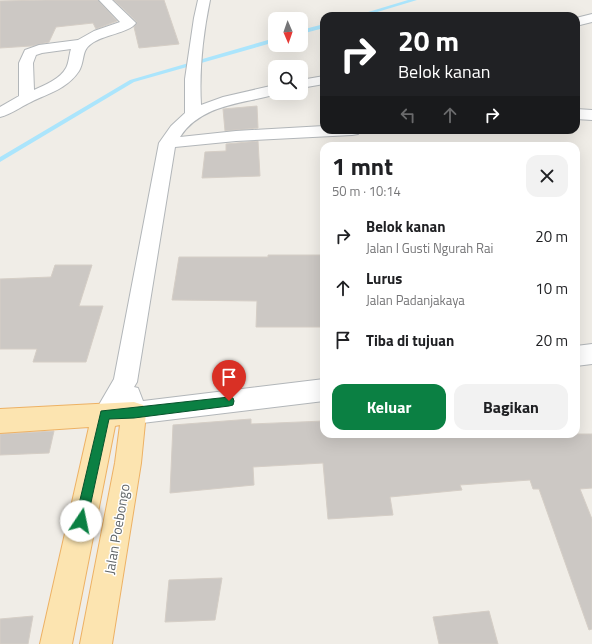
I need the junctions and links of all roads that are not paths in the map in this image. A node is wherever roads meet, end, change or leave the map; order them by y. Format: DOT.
graph roads {
  1 [pos="105,0"];
  2 [pos="204,0"];
  3 [pos="592,18"];
  4 [pos="580,21"];
  5 [pos="82,44"];
  6 [pos="320,81"];
  7 [pos="308,83"];
  8 [pos="268,91"];
  9 [pos="27,98"];
  10 [pos="0,112"];
  11 [pos="193,114"];
  12 [pos="320,132"];
  13 [pos="168,143"];
  14 [pos="592,354"];
  15 [pos="580,356"];
  16 [pos="125,382"];
  17 [pos="320,390"];
  18 [pos="134,413"];
  19 [pos="105,415"];
  20 [pos="0,421"];
  21 [pos="56,644"];
  22 [pos="96,644"];
  1 -- 5 [label="street"];
  2 -- 11 [label="street"];
  3 -- 4 [label="street"];
  5 -- 9 [label="street"];
  5 -- 9 [label="street"];
  6 -- 7 [label="street"];
  8 -- 11 [label="street"];
  9 -- 10 [label="street"];
  11 -- 13 [label="street"];
  12 -- 13 [label="street"];
  13 -- 16 [label="street"];
  14 -- 15 [label="street"];
  16 -- 18 [label="street"];
  16 -- 19 [label="street"];
  17 -- 18 [label="street"];
  18 -- 19 [label="main road"];
  18 -- 22 [label="main road, Jalan Poebongo"];
  19 -- 20 [label="main road"];
  19 -- 21 [label="main road"];
}
